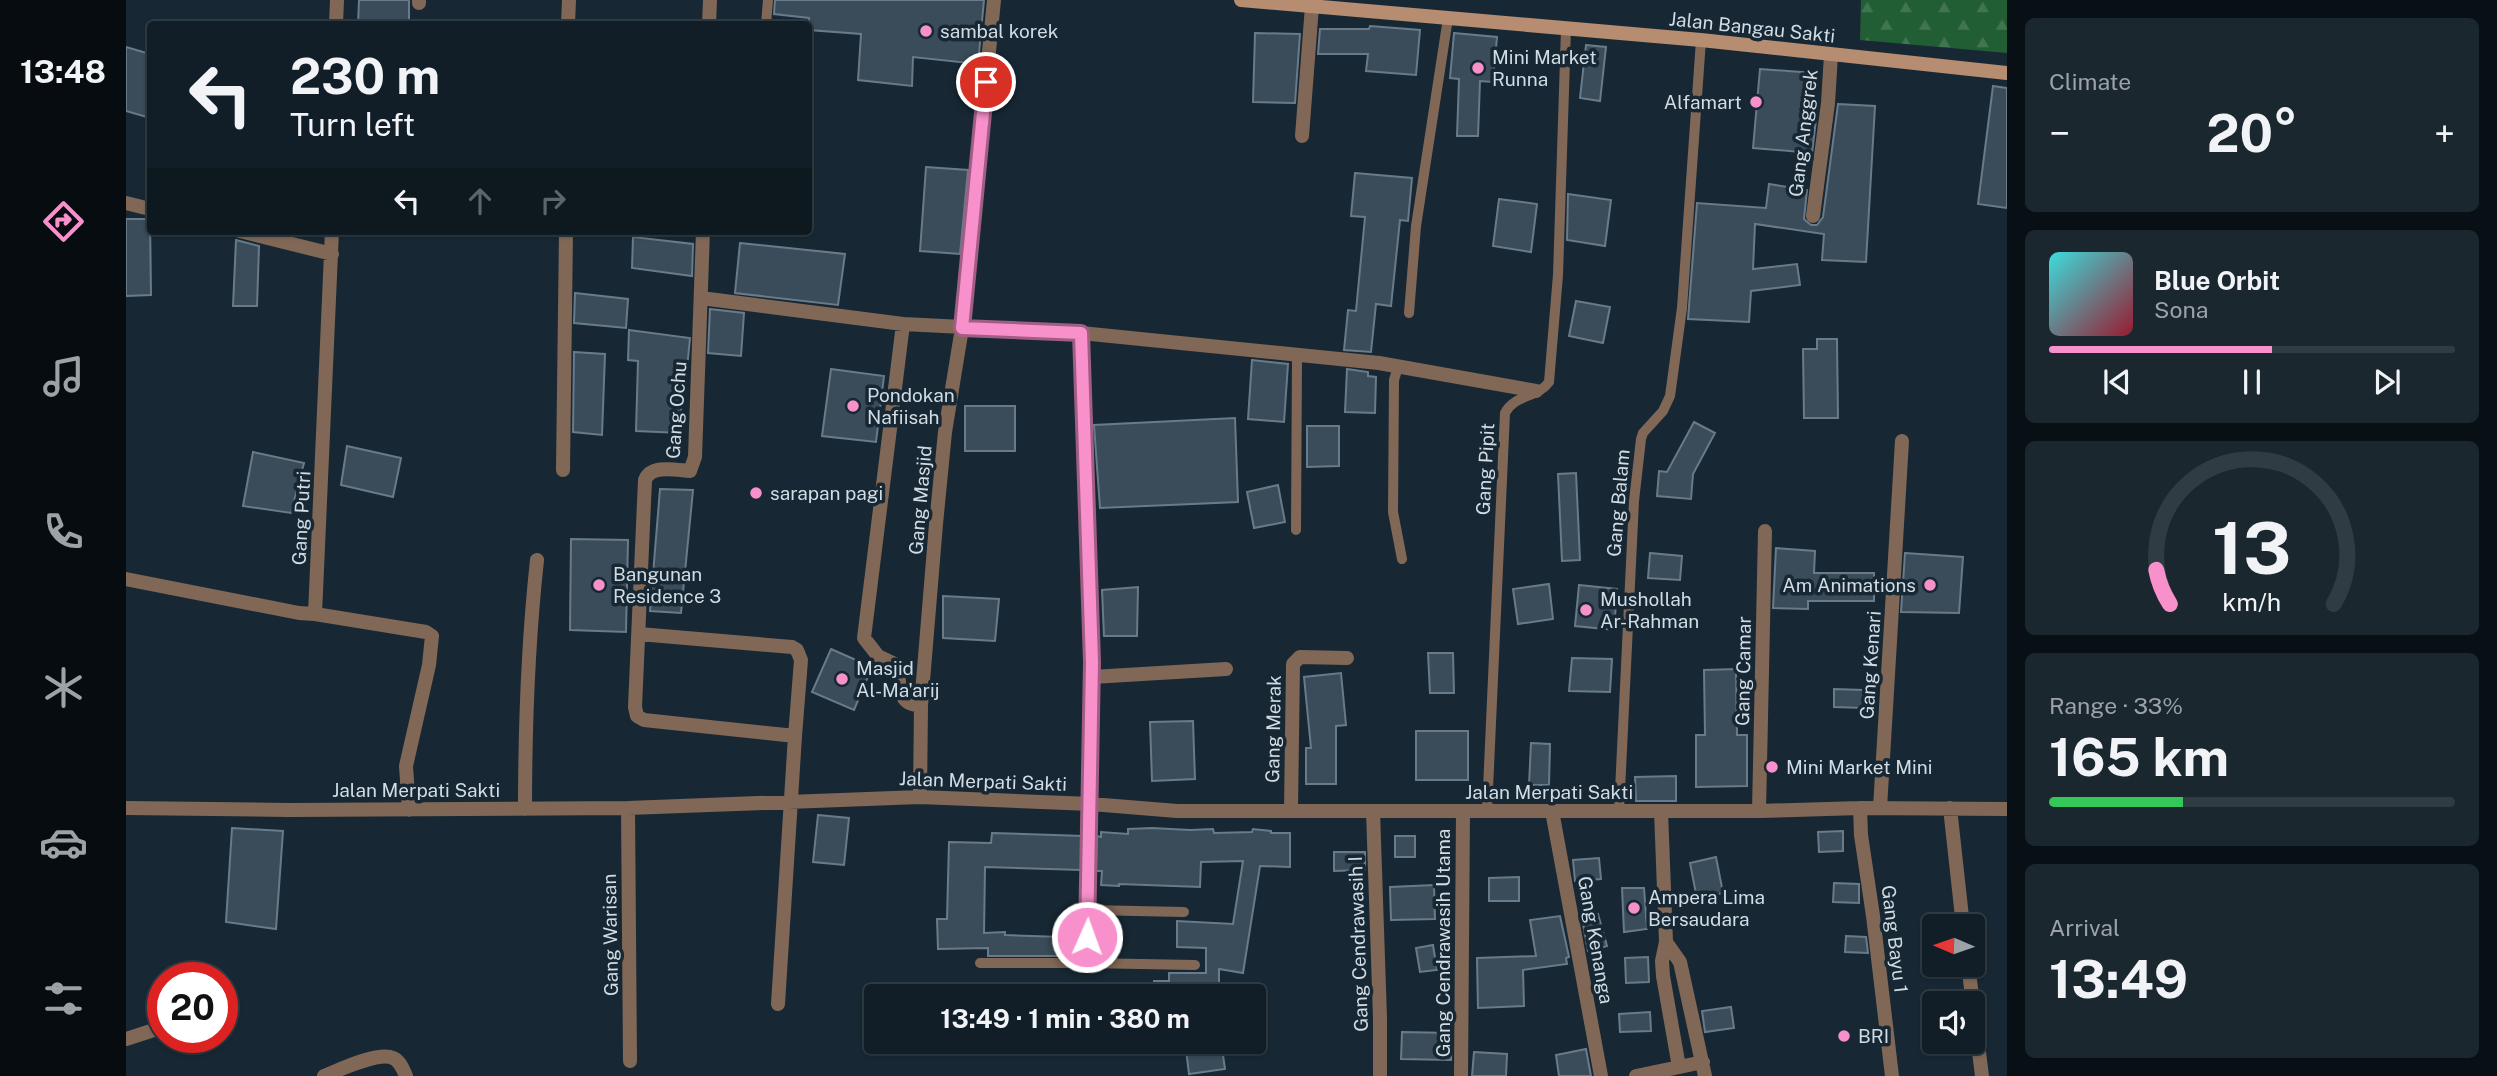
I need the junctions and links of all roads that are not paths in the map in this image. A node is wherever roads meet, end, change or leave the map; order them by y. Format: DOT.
graph roads {
  1 [pos="337,0"];
  2 [pos="569,0"];
  3 [pos="710,0"];
  4 [pos="768,0"];
  5 [pos="994,0"];
  6 [pos="1241,0"];
  7 [pos="1312,6"];
  8 [pos="1448,18"];
  9 [pos="336,21"];
  10 [pos="568,21"];
  11 [pos="709,21"];
  12 [pos="766,21"];
  13 [pos="1566,29"];
  14 [pos="1701,40"];
  15 [pos="1831,55"];
  16 [pos="2007,74"];
  17 [pos="1302,136"];
  18 [pos="126,203"];
  19 [pos="147,208"];
  20 [pos="1813,216"];
  21 [pos="256,235"];
  22 [pos="332,235"];
  23 [pos="566,235"];
  24 [pos="703,235"];
  25 [pos="332,254"];
  26 [pos="701,298"];
  27 [pos="1409,313"];
  28 [pos="903,324"];
  29 [pos="962,328"];
  30 [pos="1081,333"];
  31 [pos="1297,356"];
  32 [pos="1398,368"];
  33 [pos="1536,391"];
  34 [pos="1902,441"];
  35 [pos="563,470"];
  36 [pos="1296,530"];
  37 [pos="1765,531"];
  38 [pos="1402,559"];
  39 [pos="537,560"];
  40 [pos="126,579"];
  41 [pos="315,614"];
  42 [pos="639,634"];
  43 [pos="1347,658"];
  44 [pos="1226,669"];
  45 [pos="1092,677"];
  46 [pos="921,705"];
  47 [pos="795,736"];
  48 [pos="920,797"];
  49 [pos="790,801"];
  50 [pos="1091,804"];
  51 [pos="126,808"];
  52 [pos="628,808"];
  53 [pos="1860,808"];
  54 [pos="1880,808"];
  55 [pos="1950,808"];
  56 [pos="525,809"];
  57 [pos="2007,809"];
  58 [pos="409,810"];
  59 [pos="1292,810"];
  60 [pos="1373,811"];
  61 [pos="1464,811"];
  62 [pos="1488,811"];
  63 [pos="1552,811"];
  64 [pos="1619,811"];
  65 [pos="1661,811"];
  66 [pos="1759,811"];
  67 [pos="1088,910"];
  68 [pos="1184,912"];
  69 [pos="1962,914"];
  70 [pos="1666,942"];
  71 [pos="980,963"];
  72 [pos="1086,963"];
  73 [pos="1195,965"];
  74 [pos="1970,977"];
  75 [pos="778,1004"];
  76 [pos="147,1032"];
  77 [pos="126,1039"];
  78 [pos="630,1061"];
  79 [pos="1679,1067"];
  80 [pos="1704,1069"];
  81 [pos="324,1076"];
  82 [pos="405,1076"];
  83 [pos="1380,1076"];
  84 [pos="1461,1076"];
  85 [pos="1601,1076"];
  86 [pos="1636,1076"];
  87 [pos="1892,1076"];
  88 [pos="1982,1076"];
  1 -- 9 [label="street"];
  2 -- 10 [label="street"];
  3 -- 11 [label="street"];
  4 -- 12 [label="lane"];
  5 -- 29 [label="street, Gang Masjid"];
  6 -- 7 [label="street, Jalan Bangau Sakti"];
  7 -- 8 [label="street, Jalan Bangau Sakti"];
  7 -- 17 [label="street"];
  8 -- 13 [label="street, Jalan Bangau Sakti"];
  8 -- 27 [label="lane"];
  13 -- 14 [label="street, Jalan Bangau Sakti"];
  13 -- 33 [label="lane, Gang Pipit"];
  14 -- 15 [label="street, Jalan Bangau Sakti"];
  14 -- 64 [label="lane, Gang Balam"];
  15 -- 16 [label="street, Jalan Bangau Sakti"];
  15 -- 20 [label="street, Gang Anggrek"];
  18 -- 19 [label="street"];
  21 -- 25 [label="street"];
  22 -- 25 [label="street, Gang Putri"];
  23 -- 35 [label="street"];
  24 -- 26 [label="street, Gang Ochu"];
  25 -- 41 [label="street, Gang Putri"];
  26 -- 28 [label="street"];
  26 -- 42 [label="street, Gang Ochu"];
  28 -- 29 [label="street"];
  28 -- 46 [label="street"];
  29 -- 30 [label="street"];
  29 -- 46 [label="street, Gang Masjid"];
  30 -- 31 [label="street"];
  30 -- 45 [label="street"];
  31 -- 32 [label="street"];
  31 -- 36 [label="lane"];
  32 -- 33 [label="street"];
  32 -- 38 [label="lane"];
  33 -- 62 [label="lane, Gang Pipit"];
  34 -- 54 [label="street, Gang Kenari"];
  37 -- 66 [label="street, Gang Camar"];
  39 -- 56 [label="street"];
  40 -- 41 [label="street"];
  41 -- 58 [label="street"];
  42 -- 47 [label="street"];
  42 -- 47 [label="street"];
  43 -- 59 [label="street, Gang Merak"];
  44 -- 45 [label="street"];
  45 -- 50 [label="street"];
  46 -- 48 [label="street, Gang Masjid"];
  47 -- 49 [label="street"];
  48 -- 49 [label="street, Jalan Merpati Sakti"];
  48 -- 50 [label="street, Jalan Merpati Sakti"];
  49 -- 52 [label="street, Jalan Merpati Sakti"];
  49 -- 75 [label="street"];
  50 -- 59 [label="street, Jalan Merpati Sakti"];
  50 -- 67 [label="lane"];
  51 -- 58 [label="street, Jalan Merpati Sakti"];
  52 -- 56 [label="street, Jalan Merpati Sakti"];
  52 -- 78 [label="street, Gang Warisan"];
  53 -- 54 [label="street, Jalan Merpati Sakti"];
  53 -- 66 [label="street, Jalan Merpati Sakti"];
  53 -- 87 [label="street, Gang Bayu 1"];
  54 -- 55 [label="street, Jalan Merpati Sakti"];
  55 -- 57 [label="street, Jalan Merpati Sakti"];
  55 -- 69 [label="street"];
  56 -- 58 [label="street, Jalan Merpati Sakti"];
  59 -- 60 [label="street, Jalan Merpati Sakti"];
  60 -- 61 [label="street, Jalan Merpati Sakti"];
  60 -- 83 [label="street, Gang Cendrawasih I"];
  61 -- 62 [label="street, Jalan Merpati Sakti"];
  61 -- 84 [label="street, Gang Cendrawasih Utama"];
  62 -- 63 [label="street, Jalan Merpati Sakti"];
  63 -- 64 [label="street, Jalan Merpati Sakti"];
  63 -- 85 [label="street, Gang Kenanga"];
  64 -- 65 [label="street, Jalan Merpati Sakti"];
  65 -- 66 [label="street, Jalan Merpati Sakti"];
  65 -- 70 [label="street"];
  67 -- 68 [label="lane"];
  67 -- 72 [label="lane"];
  70 -- 79 [label="street"];
  70 -- 80 [label="street"];
  71 -- 72 [label="lane"];
  72 -- 73 [label="lane"];
  74 -- 88 [label="street"];
  76 -- 77 [label="street"];
  79 -- 80 [label="street"];
  79 -- 86 [label="street"];
  81 -- 82 [label="street"];
}
